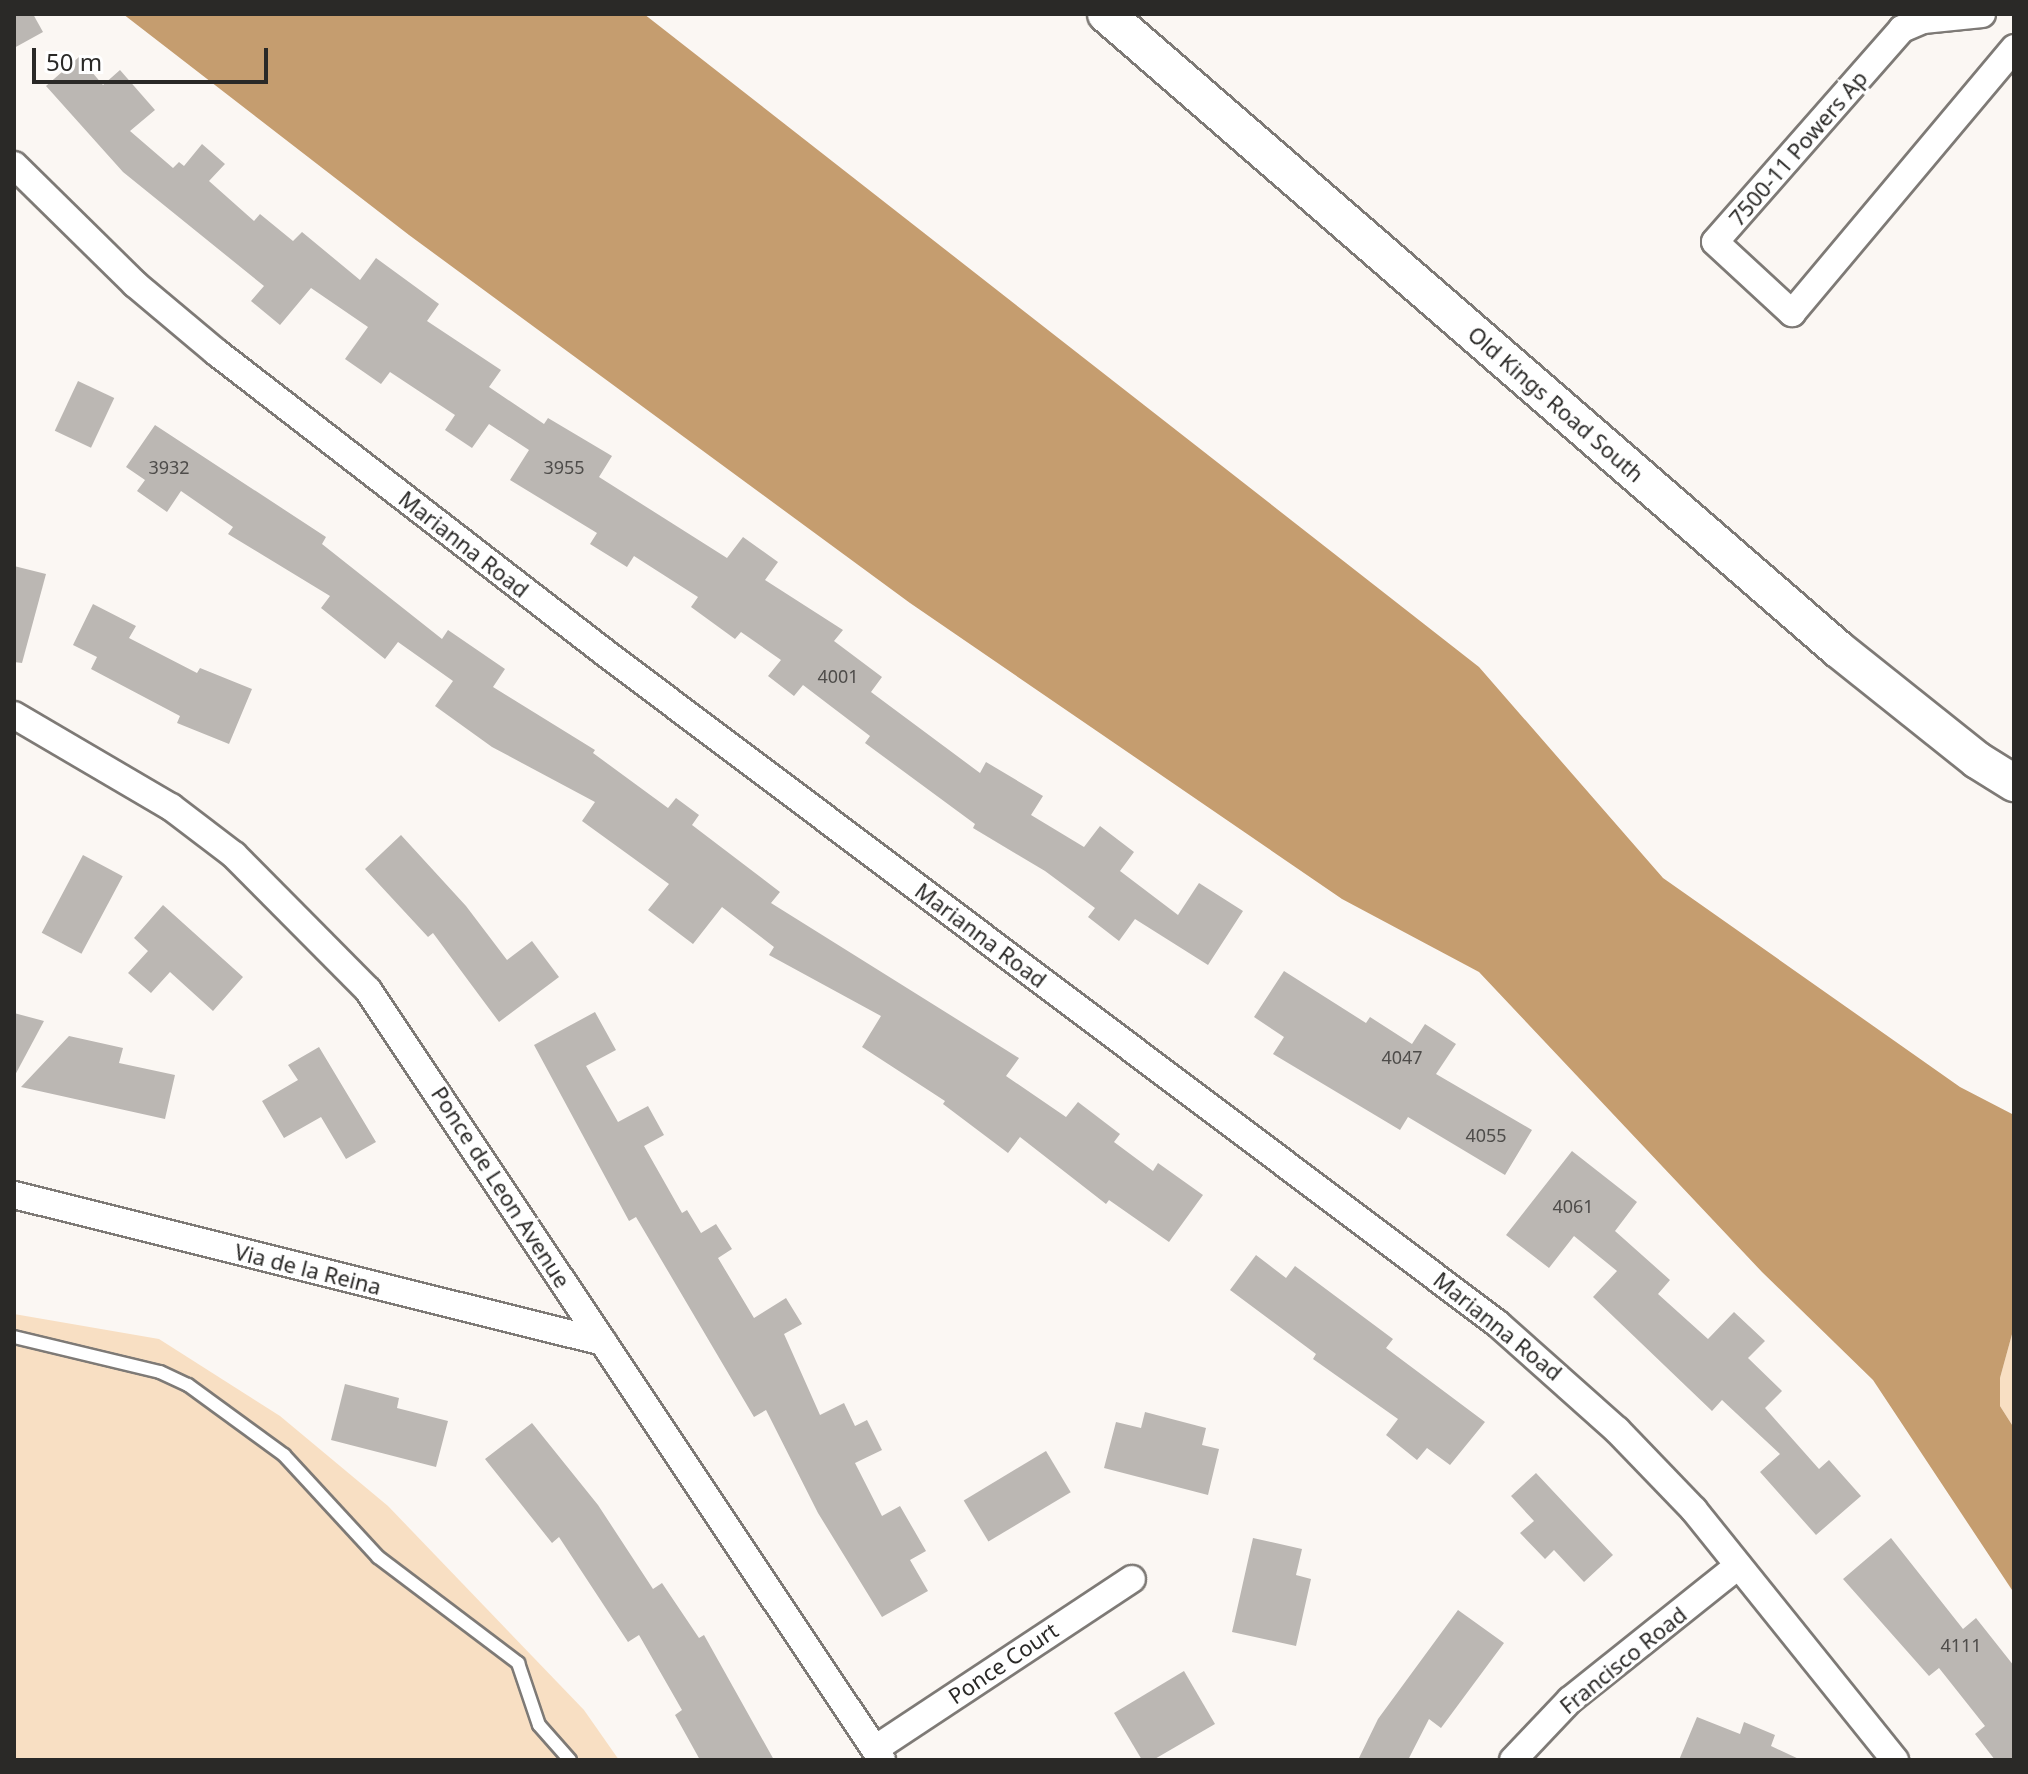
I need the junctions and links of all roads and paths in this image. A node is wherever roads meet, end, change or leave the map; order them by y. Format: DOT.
graph roads {
  1 [pos="1106,14"];
  2 [pos="1982,14"];
  3 [pos="2014,48"];
  4 [pos="14,165"];
  5 [pos="14,715"];
  6 [pos="2014,783"];
  7 [pos="14,1195"];
  8 [pos="14,1337"];
  9 [pos="603,1342"];
  10 [pos="1738,1566"];
  11 [pos="1132,1579"];
  12 [pos="879,1754"];
  13 [pos="570,1760"];
  14 [pos="1513,1760"];
  15 [pos="1895,1760"];
  1 -- 6 [label="street, Old Kings Road South"];
  2 -- 3 [label="street, 7500-11 Powers Ap"];
  4 -- 10 [label="street, Marianna Road"];
  5 -- 9 [label="street, Ponce de Leon Avenue"];
  7 -- 9 [label="street, Via de la Reina"];
  8 -- 13 [label="lane"];
  9 -- 12 [label="street, Ponce de Leon Avenue"];
  10 -- 14 [label="street, Francisco Road"];
  10 -- 15 [label="street, Marianna Road"];
  11 -- 12 [label="street, Ponce Court"];
}
